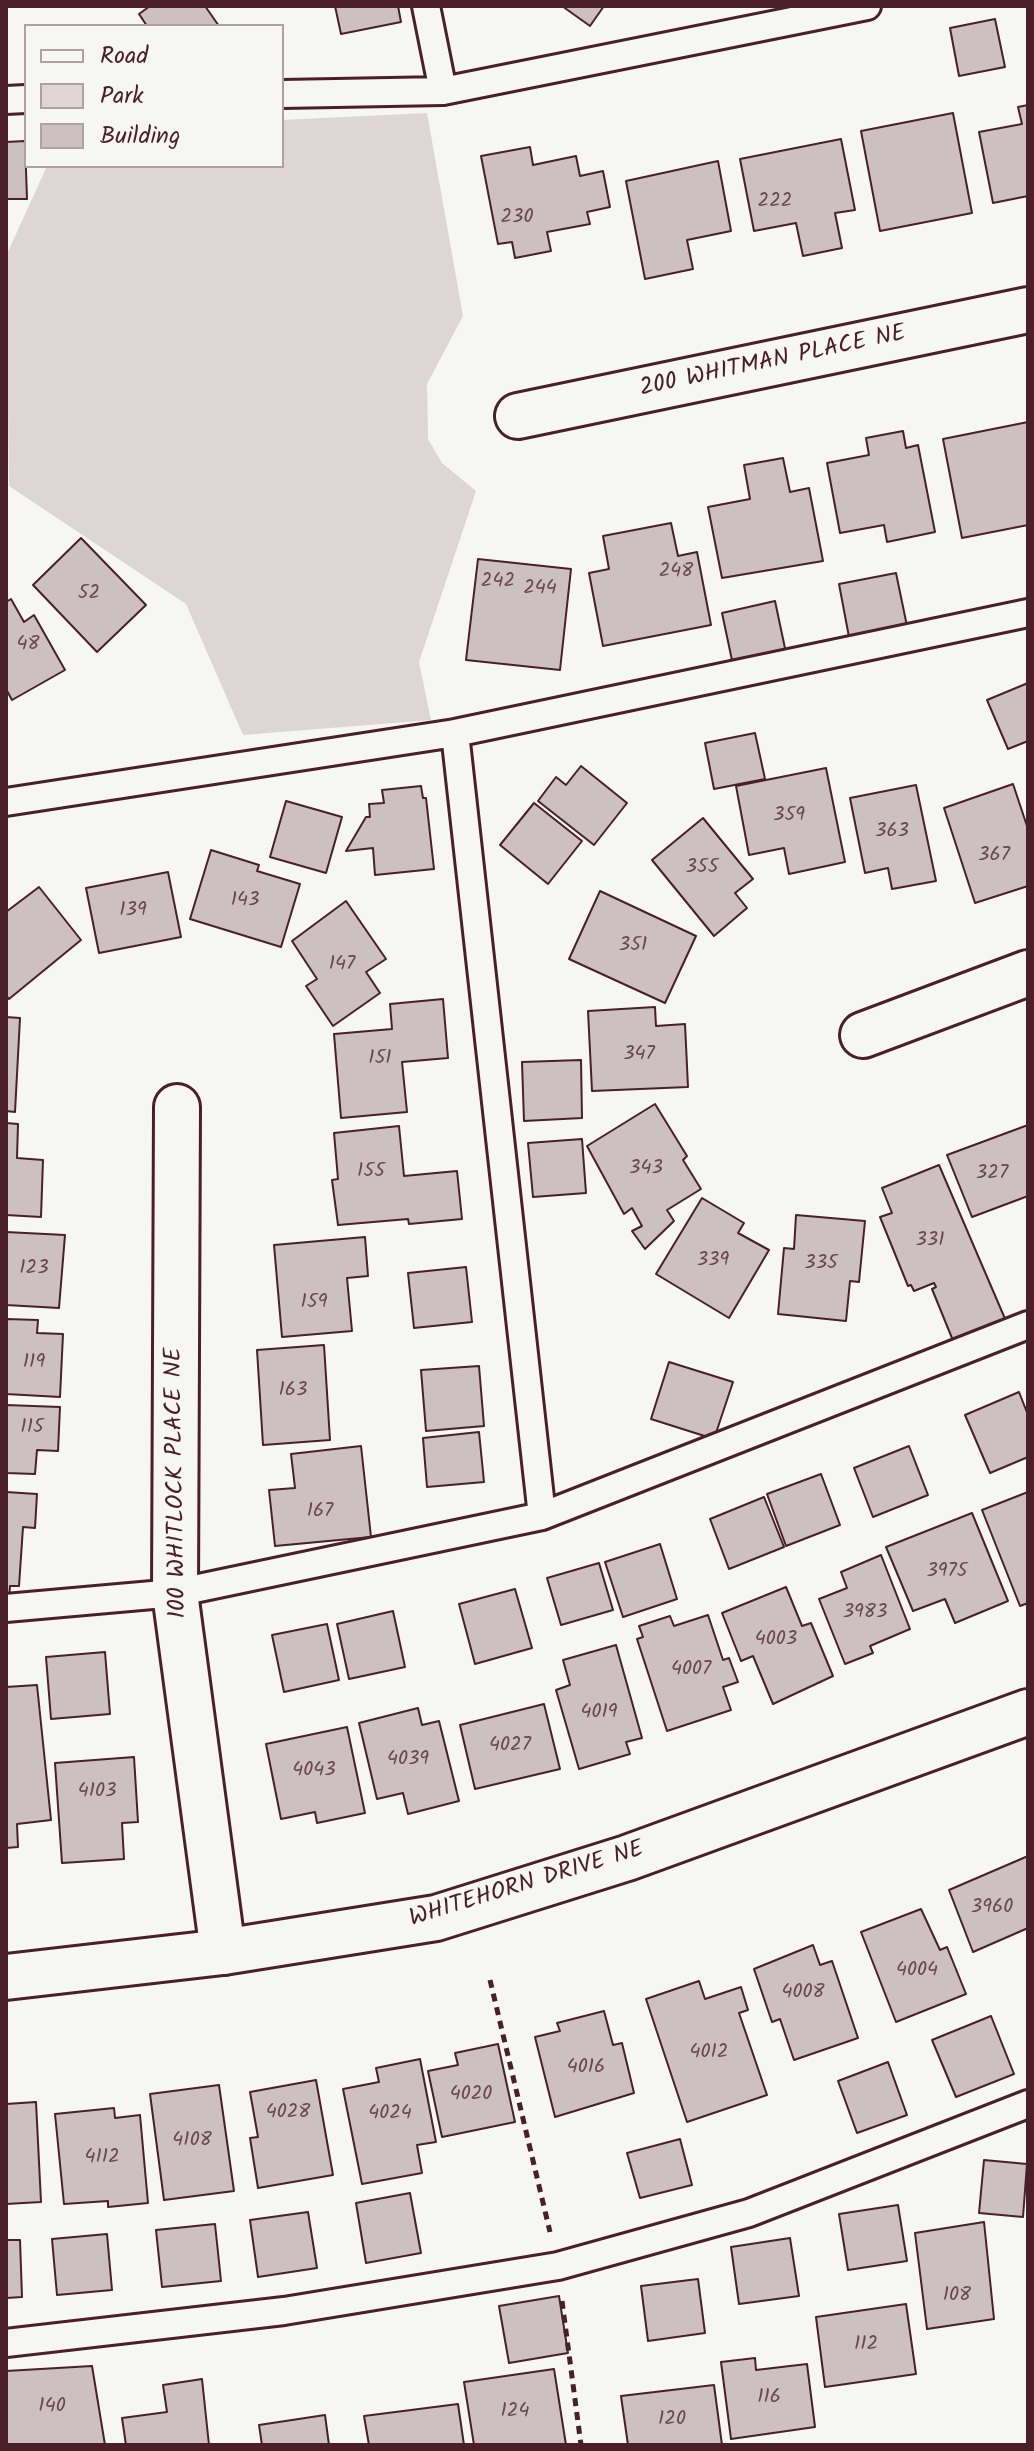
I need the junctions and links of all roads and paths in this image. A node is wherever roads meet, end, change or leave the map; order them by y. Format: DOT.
graph roads {
  1 [pos="426,6"];
  2 [pos="867,6"];
  3 [pos="443,91"];
  4 [pos="284,94"];
  5 [pos="1028,310"];
  6 [pos="518,416"];
  7 [pos="1028,613"];
  8 [pos="455,733"];
  9 [pos="6,802"];
  10 [pos="1028,973"];
  11 [pos="863,1035"];
  12 [pos="177,1107"];
  13 [pos="1028,1325"];
  14 [pos="542,1516"];
  15 [pos="175,1593"];
  16 [pos="6,1608"];
  17 [pos="1028,1712"];
  18 [pos="223,1952"];
  19 [pos="6,1977"];
  20 [pos="490,1980"];
  21 [pos="1028,2104"];
  22 [pos="558,2266"];
  23 [pos="6,2343"];
  24 [pos="581,2445"];
  1 -- 3 [label="lane"];
  2 -- 3 [label="lane"];
  3 -- 4 [label="lane"];
  5 -- 6 [label="street, 200 WHITMAN PLACE NE"];
  7 -- 8 [label="lane"];
  8 -- 9 [label="lane"];
  8 -- 14 [label="lane"];
  10 -- 11 [label="street"];
  12 -- 15 [label="street, 100 WHITLOCK PLACE NE"];
  13 -- 14 [label="lane"];
  14 -- 15 [label="lane"];
  15 -- 16 [label="lane"];
  15 -- 18 [label="street, 100 WHITLOCK PLACE NE"];
  17 -- 18 [label="street, WHITEHORN DRIVE NE"];
  18 -- 19 [label="street, WHITEHORN DRIVE NE"];
  20 -- 22 [label="path"];
  21 -- 22 [label="lane"];
  22 -- 23 [label="lane"];
  22 -- 24 [label="path"];
}
